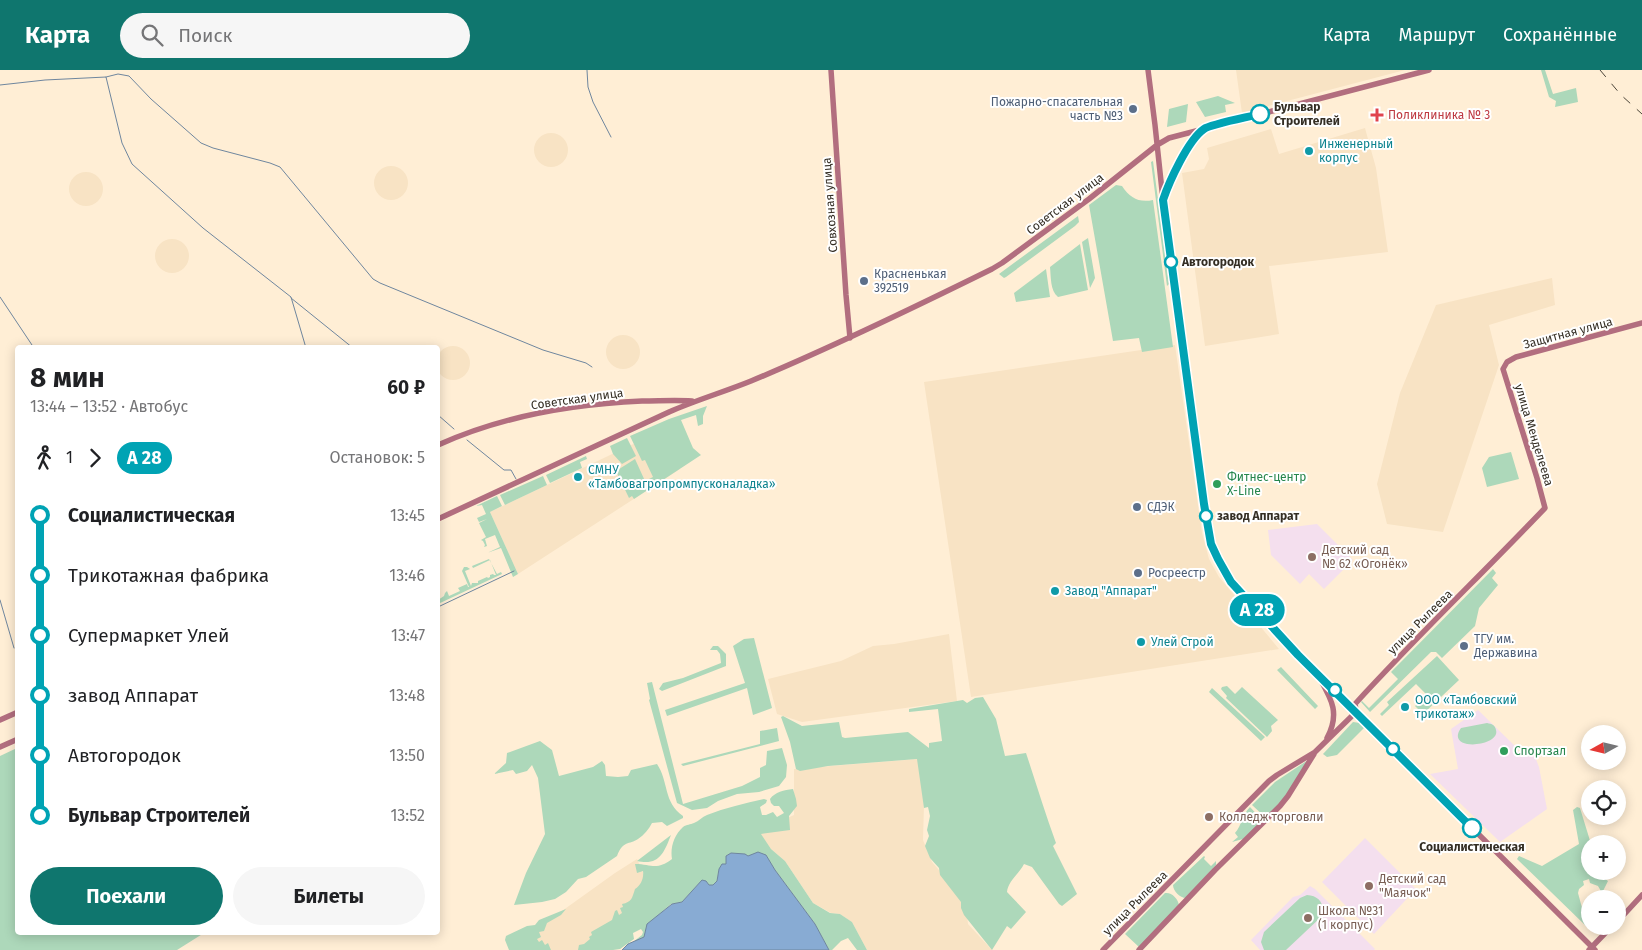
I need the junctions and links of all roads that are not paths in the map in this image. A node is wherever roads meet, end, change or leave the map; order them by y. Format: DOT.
graph roads {
  1 [pos="831,70"];
  2 [pos="1148,70"];
  3 [pos="1429,70"];
  4 [pos="1205,128"];
  5 [pos="1157,145"];
  6 [pos="1163,200"];
  7 [pos="1642,323"];
  8 [pos="850,338"];
  9 [pos="1503,369"];
  10 [pos="694,401"];
  11 [pos="440,445"];
  12 [pos="1545,508"];
  13 [pos="440,518"];
  14 [pos="1317,672"];
  15 [pos="1356,712"];
  16 [pos="15,713"];
  17 [pos="0,720"];
  18 [pos="15,740"];
  19 [pos="1324,744"];
  20 [pos="0,747"];
  21 [pos="1315,752"];
  22 [pos="1642,895"];
  23 [pos="1626,912"];
  24 [pos="1604,935"];
  25 [pos="1592,949"];
  26 [pos="1103,950"];
  27 [pos="1139,950"];
  1 -- 8 [label="main road, Совхозная улица"];
  2 -- 5 [label="main road"];
  3 -- 4 [label="main road, Советская улица"];
  4 -- 5 [label="main road, Советская улица"];
  4 -- 6 [label="main road"];
  5 -- 6 [label="main road"];
  5 -- 8 [label="main road, Советская улица"];
  6 -- 14 [label="main road"];
  7 -- 9 [label="main road, Защитная улица"];
  8 -- 10 [label="main road, Советская улица"];
  9 -- 12 [label="main road, улица Менделеева"];
  10 -- 11 [label="main road, Советская улица"];
  10 -- 13 [label="main road"];
  12 -- 15 [label="main road, улица Рылеева"];
  14 -- 15 [label="main road"];
  14 -- 19 [label="main road"];
  15 -- 19 [label="main road, улица Рылеева"];
  15 -- 25 [label="main road"];
  16 -- 17 [label="main road"];
  18 -- 20 [label="main road"];
  19 -- 21 [label="main road, улица Рылеева"];
  21 -- 26 [label="main road, улица Рылеева"];
  21 -- 27 [label="main road, улица Рылеева"];
  22 -- 23 [label="main road"];
  24 -- 25 [label="main road"];
}
